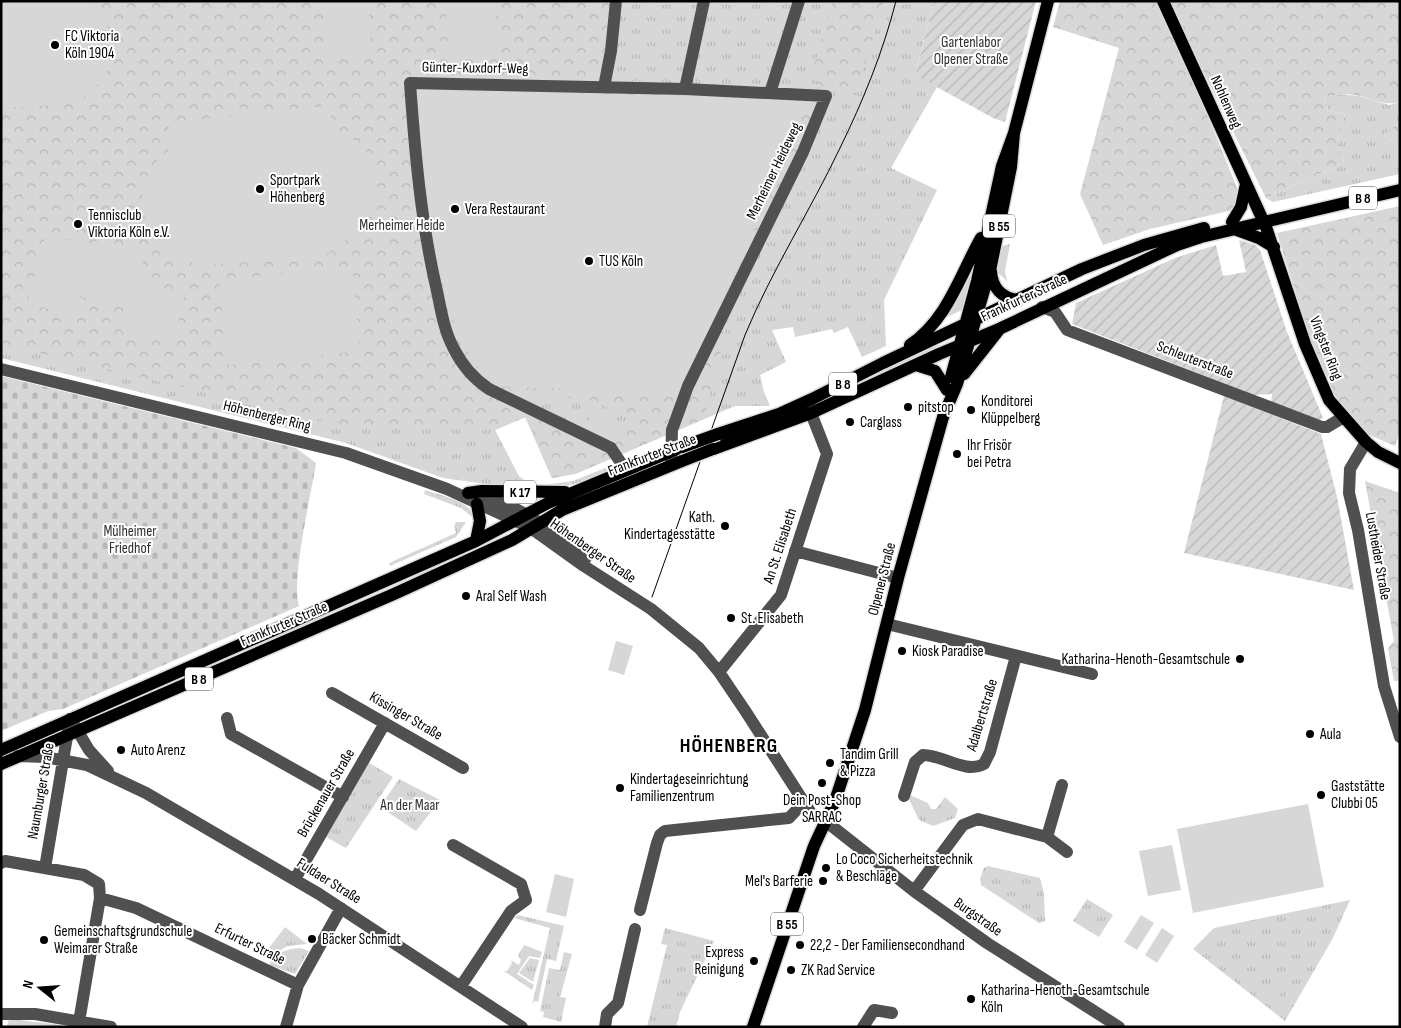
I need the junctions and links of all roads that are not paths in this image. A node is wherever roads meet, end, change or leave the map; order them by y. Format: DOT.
graph roads {
  1 [pos="616,1"];
  2 [pos="704,1"];
  3 [pos="799,1"];
  4 [pos="1048,1"];
  5 [pos="1163,1"];
  6 [pos="604,87"];
  7 [pos="685,89"];
  8 [pos="770,92"];
  9 [pos="1014,132"];
  10 [pos="1246,184"];
  11 [pos="1400,190"];
  12 [pos="1263,219"];
  13 [pos="989,224"];
  14 [pos="1233,226"];
  15 [pos="1274,247"];
  16 [pos="991,266"];
  17 [pos="1018,300"];
  18 [pos="1042,307"];
  19 [pos="971,321"];
  20 [pos="999,329"];
  21 [pos="964,343"];
  22 [pos="883,362"];
  23 [pos="916,365"];
  24 [pos="1,369"];
  25 [pos="952,387"];
  26 [pos="811,413"];
  27 [pos="1342,418"];
  28 [pos="1366,442"];
  29 [pos="677,449"];
  30 [pos="677,463"];
  31 [pos="1400,463"];
  32 [pos="625,469"];
  33 [pos="447,489"];
  34 [pos="572,492"];
  35 [pos="468,493"];
  36 [pos="477,504"];
  37 [pos="522,517"];
  38 [pos="536,525"];
  39 [pos="476,541"];
  40 [pos="795,551"];
  41 [pos="898,578"];
  42 [pos="388,579"];
  43 [pos="394,594"];
  44 [pos="887,624"];
  45 [pos="1016,656"];
  46 [pos="720,672"];
  47 [pos="1092,674"];
  48 [pos="332,692"];
  49 [pos="227,718"];
  50 [pos="70,719"];
  51 [pos="385,722"];
  52 [pos="80,732"];
  53 [pos="1400,736"];
  54 [pos="67,737"];
  55 [pos="1,750"];
  56 [pos="18,756"];
  57 [pos="63,760"];
  58 [pos="1,764"];
  59 [pos="463,768"];
  60 [pos="111,775"];
  61 [pos="1062,785"];
  62 [pos="904,796"];
  63 [pos="343,797"];
  64 [pos="803,804"];
  65 [pos="825,822"];
  66 [pos="1047,837"];
  67 [pos="453,845"];
  68 [pos="1067,852"];
  69 [pos="1,863"];
  70 [pos="44,868"];
  71 [pos="295,879"];
  72 [pos="914,891"];
  73 [pos="100,898"];
  74 [pos="341,908"];
  75 [pos="640,910"];
  76 [pos="635,929"];
  77 [pos="298,985"];
  78 [pos="461,986"];
  79 [pos="892,1013"];
  80 [pos="1,1014"];
  81 [pos="79,1022"];
  82 [pos="111,1027"];
  83 [pos="286,1027"];
  84 [pos="522,1027"];
  85 [pos="605,1027"];
  86 [pos="753,1027"];
  87 [pos="863,1027"];
  88 [pos="1119,1027"];
  1 -- 6 [label="street"];
  2 -- 7 [label="street"];
  3 -- 8 [label="street"];
  4 -- 9 [label="main road, B 55"];
  5 -- 10 [label="main road, Nohlenweg"];
  6 -- 7 [label="street, Merheimer Heideweg"];
  6 -- 32 [label="street, Günter-Kuxdorf-Weg"];
  7 -- 8 [label="street, Merheimer Heideweg"];
  8 -- 29 [label="street, Merheimer Heideweg"];
  9 -- 13 [label="main road, B 55"];
  9 -- 16 [label="main road, B 55"];
  10 -- 12 [label="main road, Nohlenweg"];
  10 -- 14 [label="main road"];
  11 -- 12 [label="main road, Frankfurter Straße / B 8"];
  12 -- 14 [label="main road, Frankfurter Straße / B 8"];
  12 -- 15 [label="main road, Vingster Ring"];
  13 -- 19 [label="main road, B 55"];
  13 -- 22 [label="main road"];
  14 -- 15 [label="main road"];
  14 -- 17 [label="main road, Frankfurter Straße / B 8"];
  14 -- 18 [label="main road, Frankfurter Straße / B 8"];
  15 -- 27 [label="main road, Vingster Ring"];
  16 -- 17 [label="main road"];
  16 -- 19 [label="main road, B 55"];
  17 -- 19 [label="main road, Frankfurter Straße / B 8"];
  18 -- 20 [label="main road, Frankfurter Straße / B 8"];
  18 -- 27 [label="street, Schleuterstraße"];
  19 -- 21 [label="main road, B 55"];
  19 -- 22 [label="main road, Frankfurter Straße / B 8"];
  20 -- 21 [label="main road, Frankfurter Straße / B 8"];
  20 -- 25 [label="main road"];
  21 -- 23 [label="main road, Frankfurter Straße / B 8"];
  21 -- 25 [label="main road, Olpener Straße / B 55"];
  22 -- 29 [label="main road, Frankfurter Straße / B 8, bridge"];
  23 -- 25 [label="main road"];
  23 -- 26 [label="main road, Frankfurter Straße / B 8"];
  24 -- 33 [label="street, Höhenberger Ring / K 17"];
  25 -- 41 [label="main road, Olpener Straße / B 55"];
  26 -- 30 [label="main road, Frankfurter Straße / B 8, bridge"];
  26 -- 40 [label="street, An St. Elisabeth"];
  27 -- 28 [label="main road, Vingster Ring"];
  28 -- 31 [label="main road, Vingster Ring"];
  28 -- 53 [label="street, Lustheider Straße"];
  29 -- 30 [label="street, Merheimer Heideweg"];
  29 -- 32 [label="main road, Frankfurter Straße / B 8"];
  30 -- 38 [label="main road, Frankfurter Straße / B 8"];
  32 -- 34 [label="main road, Frankfurter Straße / B 8"];
  33 -- 35 [label="street, K 17"];
  33 -- 36 [label="street, Höhenberger Ring / K 17"];
  34 -- 35 [label="main road, K 17"];
  34 -- 37 [label="main road, Frankfurter Straße / B 8"];
  35 -- 37 [label="street, K 17"];
  36 -- 37 [label="street, Höhenberger Ring / K 17"];
  36 -- 39 [label="main road"];
  37 -- 38 [label="street, Höhenberger Straße"];
  37 -- 39 [label="main road, Frankfurter Straße / B 8"];
  38 -- 43 [label="main road, Frankfurter Straße / B 8"];
  38 -- 46 [label="street, Höhenberger Straße"];
  39 -- 42 [label="main road, Frankfurter Straße / B 8"];
  40 -- 41 [label="street"];
  40 -- 46 [label="street, An St. Elisabeth"];
  41 -- 44 [label="main road, Olpener Straße / B 55"];
  42 -- 43 [label="main road"];
  42 -- 50 [label="main road, Frankfurter Straße / B 8"];
  43 -- 52 [label="main road, Frankfurter Straße / B 8"];
  44 -- 45 [label="street"];
  44 -- 65 [label="main road, Olpener Straße / B 55"];
  45 -- 47 [label="street"];
  45 -- 62 [label="street, Adalbertstraße"];
  46 -- 64 [label="street, Höhenberger Straße"];
  48 -- 51 [label="street, Kissinger Straße"];
  49 -- 63 [label="street"];
  50 -- 52 [label="street, Fuldaer Straße"];
  50 -- 54 [label="street, Naumburger Straße"];
  50 -- 55 [label="main road, Frankfurter Straße / B 8"];
  51 -- 59 [label="street, Kissinger Straße"];
  51 -- 63 [label="street, Brückenauer Straße"];
  52 -- 54 [label="main road, Frankfurter Straße / B 8"];
  52 -- 60 [label="street, Fuldaer Straße"];
  54 -- 56 [label="main road, Frankfurter Straße / B 8"];
  54 -- 57 [label="street, Naumburger Straße"];
  56 -- 57 [label="street, Fuldaer Straße"];
  56 -- 58 [label="main road, Frankfurter Straße / B 8"];
  57 -- 60 [label="street, Fuldaer Straße"];
  57 -- 70 [label="street, Naumburger Straße"];
  60 -- 71 [label="street, Fuldaer Straße"];
  61 -- 66 [label="street"];
  63 -- 71 [label="street, Brückenauer Straße"];
  64 -- 65 [label="street, Höhenberger Straße"];
  64 -- 75 [label="street"];
  65 -- 72 [label="street, Burgstraße"];
  65 -- 86 [label="main road, Olpener Straße / B 55"];
  66 -- 68 [label="street"];
  66 -- 72 [label="street"];
  67 -- 78 [label="street"];
  69 -- 70 [label="street"];
  70 -- 73 [label="street"];
  71 -- 74 [label="street, Fuldaer Straße"];
  72 -- 88 [label="street, Burgstraße"];
  73 -- 77 [label="street, Erfurter Straße"];
  73 -- 81 [label="street"];
  74 -- 77 [label="street"];
  74 -- 78 [label="street, Fuldaer Straße"];
  76 -- 85 [label="street"];
  77 -- 83 [label="street"];
  78 -- 84 [label="street, Fuldaer Straße"];
  79 -- 87 [label="street"];
  80 -- 81 [label="street"];
  81 -- 82 [label="street"];
}
